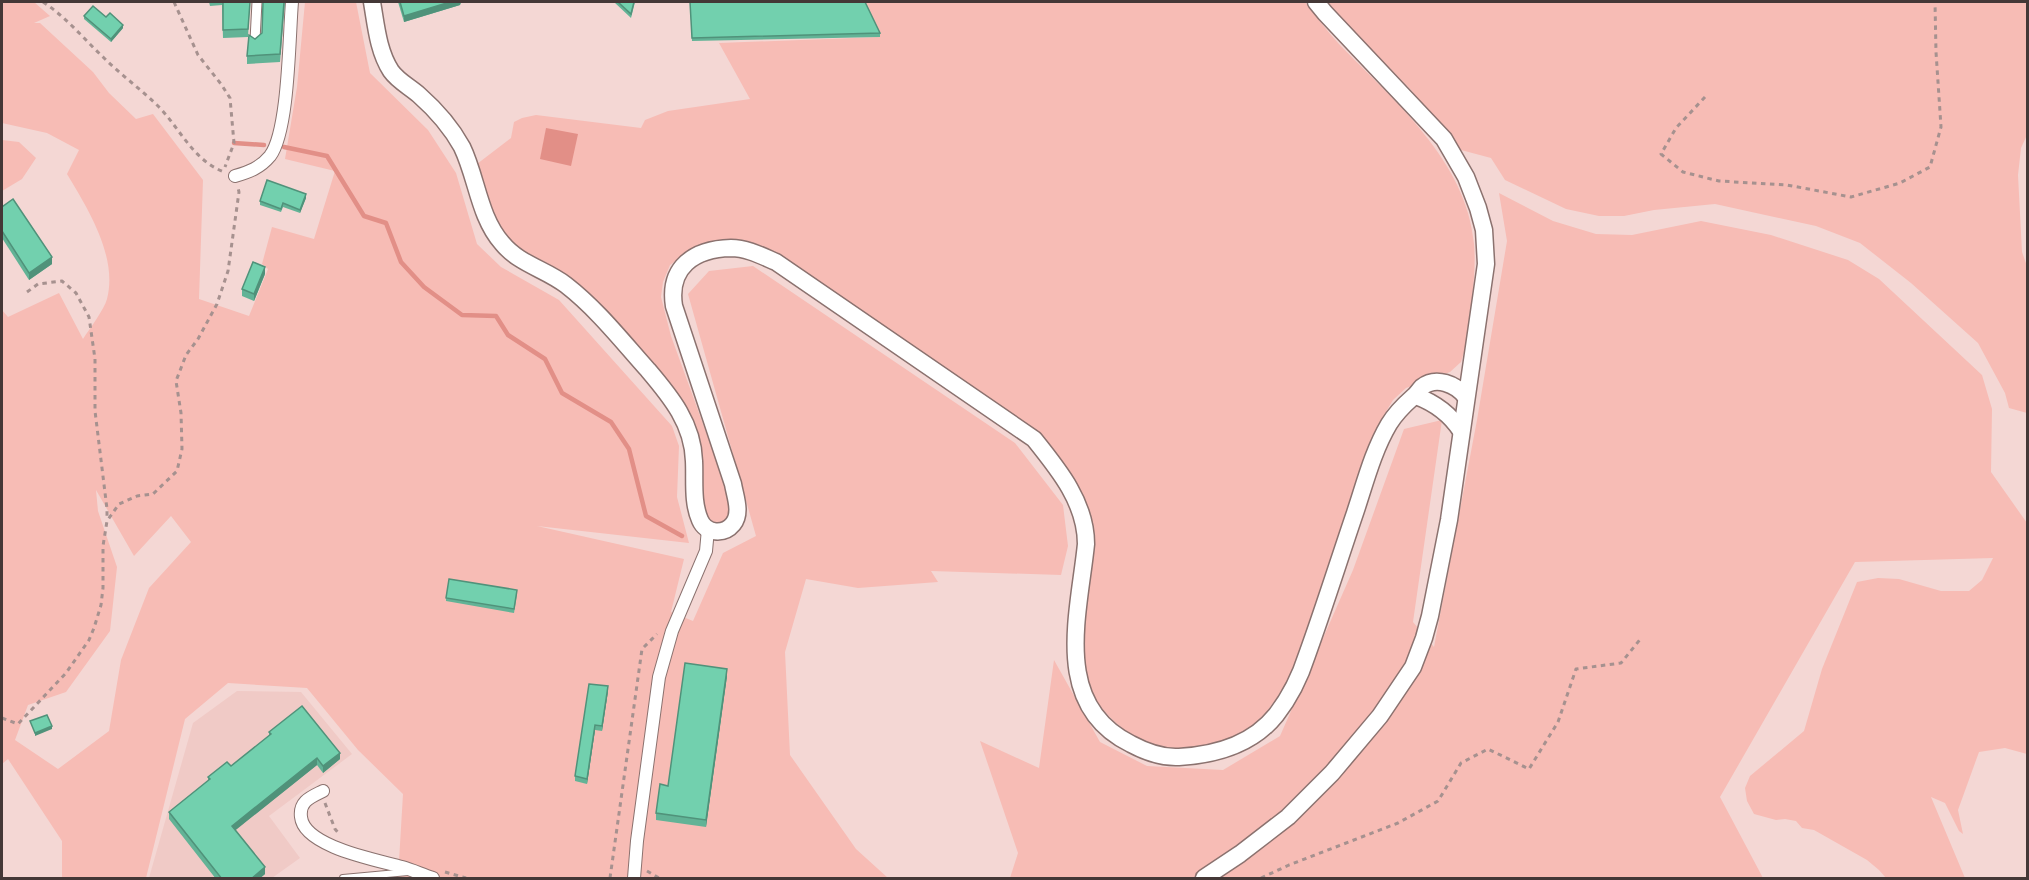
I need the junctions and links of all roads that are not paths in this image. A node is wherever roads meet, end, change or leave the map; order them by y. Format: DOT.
graph roads {
  1 [pos="257,2"];
  2 [pos="292,2"];
  3 [pos="372,2"];
  4 [pos="1316,2"];
  5 [pos="255,40"];
  6 [pos="229,174"];
  7 [pos="1473,356"];
  8 [pos="1441,382"];
  9 [pos="1416,396"];
  10 [pos="1466,397"];
  11 [pos="1461,431"];
  12 [pos="708,529"];
  13 [pos="321,792"];
  14 [pos="415,871"];
  15 [pos="436,874"];
  16 [pos="343,879"];
  17 [pos="634,879"];
  18 [pos="1204,879"];
  1 -- 5 [label="street"];
  2 -- 6 [label="street"];
  3 -- 12 [label="street"];
  4 -- 7 [label="street"];
  7 -- 8 [label="street"];
  7 -- 10 [label="street"];
  8 -- 9 [label="street"];
  8 -- 10 [label="street"];
  9 -- 10 [label="street"];
  9 -- 11 [label="street"];
  9 -- 12 [label="street"];
  10 -- 11 [label="street"];
  11 -- 18 [label="street"];
  12 -- 17 [label="street"];
  13 -- 14 [label="street"];
  14 -- 15 [label="street"];
  14 -- 16 [label="lane"];
}
